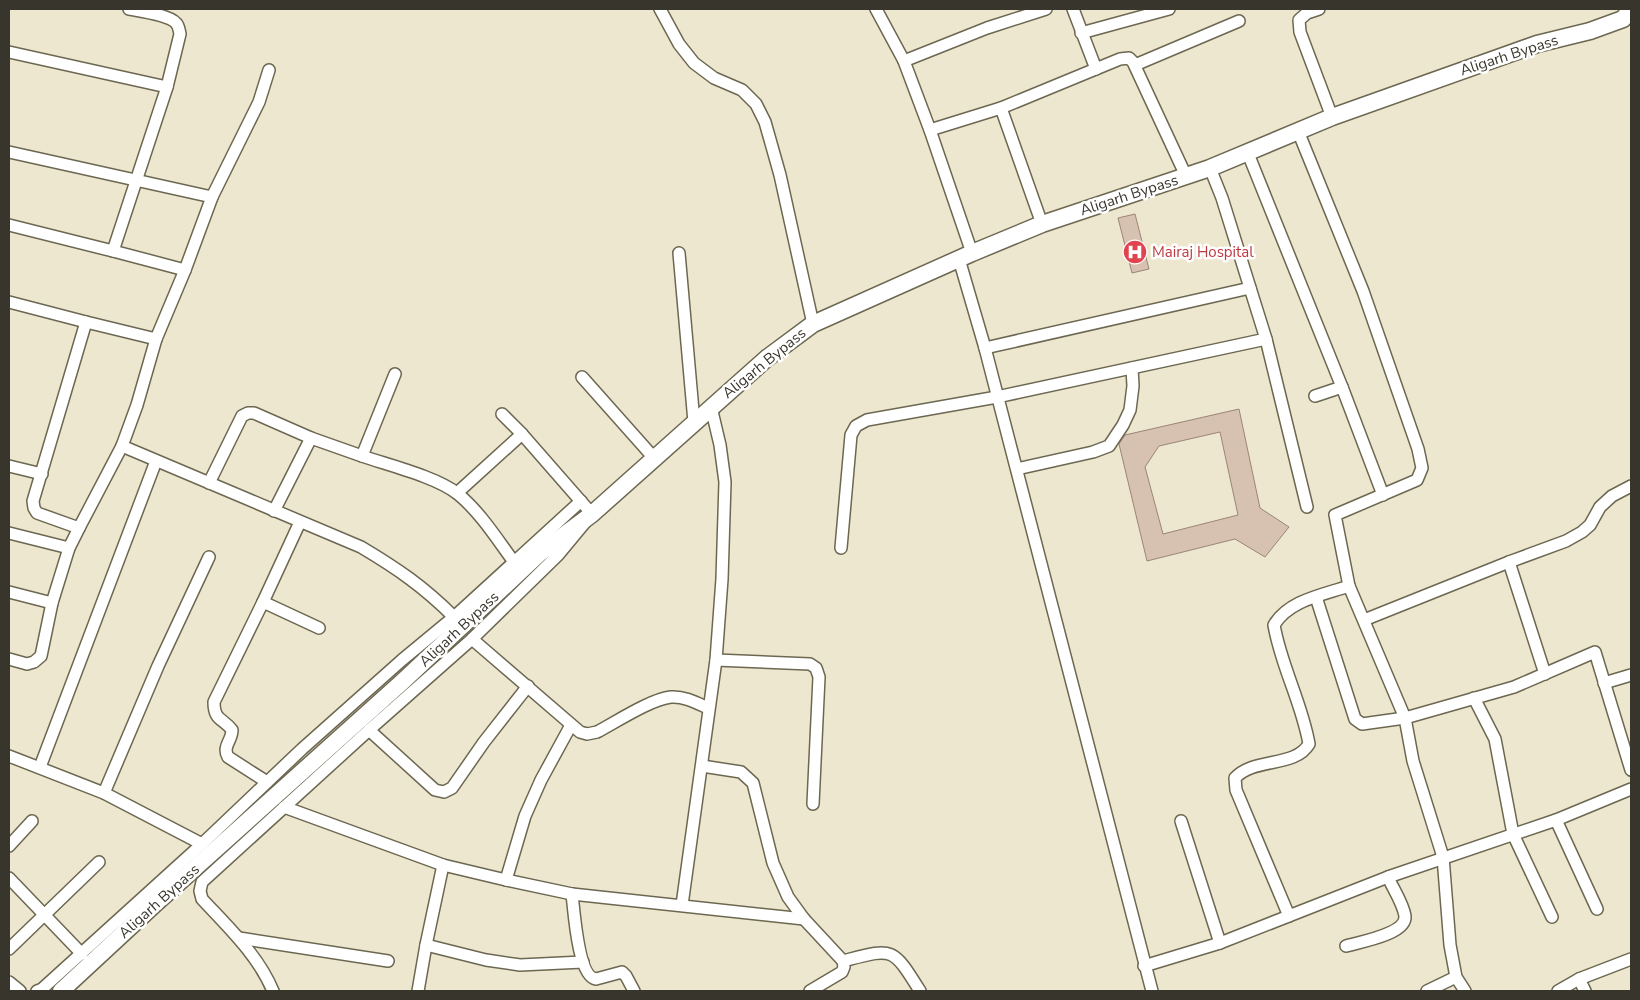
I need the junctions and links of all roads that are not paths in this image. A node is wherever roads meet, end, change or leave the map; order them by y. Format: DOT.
graph roads {
  1 [pos="129,9"];
  2 [pos="660,9"];
  3 [pos="876,9"];
  4 [pos="1046,9"];
  5 [pos="1072,9"];
  6 [pos="1169,9"];
  7 [pos="1319,9"];
  8 [pos="1631,9"];
  9 [pos="1238,21"];
  10 [pos="1081,33"];
  11 [pos="9,52"];
  12 [pos="904,61"];
  13 [pos="1135,65"];
  14 [pos="1096,69"];
  15 [pos="269,70"];
  16 [pos="167,87"];
  17 [pos="1001,108"];
  18 [pos="1332,117"];
  19 [pos="930,130"];
  20 [pos="1298,131"];
  21 [pos="1247,151"];
  22 [pos="9,152"];
  23 [pos="1210,168"];
  24 [pos="1186,176"];
  25 [pos="136,181"];
  26 [pos="212,197"];
  27 [pos="1042,224"];
  28 [pos="9,225"];
  29 [pos="113,251"];
  30 [pos="679,253"];
  31 [pos="965,256"];
  32 [pos="185,270"];
  33 [pos="1250,288"];
  34 [pos="9,302"];
  35 [pos="86,322"];
  36 [pos="813,324"];
  37 [pos="1266,339"];
  38 [pos="156,340"];
  39 [pos="985,348"];
  40 [pos="1132,368"];
  41 [pos="395,374"];
  42 [pos="582,377"];
  43 [pos="1342,387"];
  44 [pos="1315,396"];
  45 [pos="996,398"];
  46 [pos="710,407"];
  47 [pos="502,414"];
  48 [pos="694,422"];
  49 [pos="522,434"];
  50 [pos="311,438"];
  51 [pos="122,446"];
  52 [pos="362,456"];
  53 [pos="654,458"];
  54 [pos="156,461"];
  55 [pos="9,466"];
  56 [pos="1016,469"];
  57 [pos="42,474"];
  58 [pos="209,483"];
  59 [pos="1631,486"];
  60 [pos="457,494"];
  61 [pos="1383,495"];
  62 [pos="1307,507"];
  63 [pos="586,508"];
  64 [pos="274,511"];
  65 [pos="300,522"];
  66 [pos="79,528"];
  67 [pos="9,533"];
  68 [pos="69,548"];
  69 [pos="841,548"];
  70 [pos="209,557"];
  71 [pos="514,562"];
  72 [pos="1508,562"];
  73 [pos="1349,586"];
  74 [pos="9,592"];
  75 [pos="1316,597"];
  76 [pos="263,602"];
  77 [pos="52,604"];
  78 [pos="454,617"];
  79 [pos="1364,620"];
  80 [pos="319,628"];
  81 [pos="472,639"];
  82 [pos="9,659"];
  83 [pos="716,660"];
  84 [pos="1545,674"];
  85 [pos="1631,675"];
  86 [pos="1604,683"];
  87 [pos="528,686"];
  88 [pos="1474,698"];
  89 [pos="708,708"];
  90 [pos="1405,718"];
  91 [pos="571,725"];
  92 [pos="369,730"];
  93 [pos="9,756"];
  94 [pos="702,766"];
  95 [pos="40,767"];
  96 [pos="1631,770"];
  97 [pos="268,782"];
  98 [pos="1631,789"];
  99 [pos="104,792"];
  100 [pos="813,804"];
  101 [pos="284,807"];
  102 [pos="1556,820"];
  103 [pos="32,821"];
  104 [pos="1181,821"];
  105 [pos="1514,834"];
  106 [pos="202,844"];
  107 [pos="9,846"];
  108 [pos="1443,857"];
  109 [pos="100,862"];
  110 [pos="443,865"];
  111 [pos="1388,877"];
  112 [pos="9,878"];
  113 [pos="506,880"];
  114 [pos="572,894"];
  115 [pos="682,905"];
  116 [pos="1597,909"];
  117 [pos="44,915"];
  118 [pos="1289,916"];
  119 [pos="1552,917"];
  120 [pos="804,920"];
  121 [pos="238,938"];
  122 [pos="1220,943"];
  123 [pos="426,945"];
  124 [pos="1346,946"];
  125 [pos="9,949"];
  126 [pos="82,954"];
  127 [pos="1631,959"];
  128 [pos="388,961"];
  129 [pos="843,961"];
  130 [pos="583,962"];
  131 [pos="1144,966"];
  132 [pos="1456,977"];
  133 [pos="1579,979"];
  134 [pos="9,982"];
  135 [pos="20,991"];
  136 [pos="37,991"];
  137 [pos="61,991"];
  138 [pos="273,991"];
  139 [pos="418,991"];
  140 [pos="634,991"];
  141 [pos="810,991"];
  142 [pos="920,991"];
  143 [pos="1152,991"];
  144 [pos="1427,991"];
  145 [pos="1465,991"];
  146 [pos="1558,991"];
  147 [pos="1584,991"];
  1 -- 16 [label="street"];
  2 -- 36 [label="street"];
  3 -- 12 [label="street"];
  4 -- 12 [label="street"];
  5 -- 10 [label="street"];
  6 -- 10 [label="street"];
  7 -- 18 [label="street"];
  8 -- 18 [label="main road, Aligarh Bypass"];
  9 -- 13 [label="street"];
  10 -- 14 [label="street"];
  11 -- 16 [label="street"];
  12 -- 19 [label="street"];
  13 -- 14 [label="street"];
  13 -- 24 [label="street"];
  14 -- 17 [label="street"];
  15 -- 26 [label="street"];
  16 -- 25 [label="street"];
  17 -- 19 [label="street"];
  17 -- 27 [label="street"];
  18 -- 20 [label="main road, Aligarh Bypass"];
  19 -- 31 [label="street"];
  20 -- 21 [label="main road, Aligarh Bypass"];
  20 -- 61 [label="street"];
  21 -- 23 [label="main road, Aligarh Bypass"];
  21 -- 43 [label="street"];
  22 -- 25 [label="street"];
  23 -- 24 [label="main road, Aligarh Bypass"];
  23 -- 33 [label="street"];
  24 -- 27 [label="main road, Aligarh Bypass"];
  25 -- 26 [label="street"];
  25 -- 29 [label="street"];
  26 -- 32 [label="street"];
  27 -- 31 [label="main road, Aligarh Bypass"];
  28 -- 29 [label="street"];
  29 -- 32 [label="street"];
  30 -- 48 [label="street"];
  31 -- 36 [label="main road, Aligarh Bypass"];
  31 -- 39 [label="street"];
  32 -- 38 [label="street"];
  33 -- 37 [label="street"];
  33 -- 39 [label="street"];
  34 -- 35 [label="street"];
  35 -- 38 [label="street"];
  35 -- 57 [label="street"];
  36 -- 46 [label="main road, Aligarh Bypass"];
  37 -- 40 [label="street"];
  37 -- 62 [label="street"];
  38 -- 51 [label="street"];
  39 -- 45 [label="street"];
  40 -- 45 [label="street"];
  40 -- 56 [label="street"];
  41 -- 52 [label="street"];
  42 -- 53 [label="street"];
  43 -- 44 [label="street"];
  43 -- 61 [label="street"];
  45 -- 56 [label="street"];
  45 -- 69 [label="street"];
  46 -- 48 [label="main road, Aligarh Bypass"];
  46 -- 83 [label="street"];
  47 -- 49 [label="street"];
  48 -- 53 [label="main road, Aligarh Bypass"];
  49 -- 60 [label="street"];
  49 -- 63 [label="street"];
  50 -- 52 [label="street"];
  50 -- 58 [label="street"];
  50 -- 64 [label="street"];
  51 -- 54 [label="street"];
  51 -- 66 [label="street"];
  52 -- 60 [label="street"];
  53 -- 63 [label="main road, Aligarh Bypass"];
  54 -- 58 [label="street"];
  54 -- 95 [label="street"];
  55 -- 57 [label="street"];
  56 -- 131 [label="street"];
  57 -- 66 [label="street"];
  58 -- 64 [label="street"];
  59 -- 72 [label="street"];
  60 -- 71 [label="street"];
  61 -- 73 [label="street"];
  63 -- 71 [label="street"];
  63 -- 81 [label="street"];
  63 -- 137 [label="main road, Aligarh Bypass"];
  64 -- 65 [label="street"];
  65 -- 76 [label="street"];
  65 -- 78 [label="street"];
  66 -- 68 [label="street"];
  67 -- 68 [label="street"];
  68 -- 77 [label="street"];
  70 -- 99 [label="street"];
  71 -- 78 [label="street"];
  72 -- 79 [label="street"];
  72 -- 84 [label="street"];
  73 -- 75 [label="street"];
  73 -- 79 [label="street"];
  74 -- 77 [label="street"];
  75 -- 90 [label="street"];
  75 -- 118 [label="street"];
  76 -- 80 [label="street"];
  76 -- 97 [label="street"];
  77 -- 82 [label="street"];
  78 -- 97 [label="street"];
  79 -- 90 [label="street"];
  81 -- 87 [label="street"];
  81 -- 92 [label="street"];
  83 -- 89 [label="street"];
  83 -- 100 [label="street"];
  84 -- 86 [label="street"];
  84 -- 88 [label="street"];
  85 -- 86 [label="street"];
  86 -- 96 [label="street"];
  87 -- 91 [label="street"];
  87 -- 92 [label="street"];
  88 -- 90 [label="street"];
  88 -- 105 [label="street"];
  89 -- 91 [label="street"];
  89 -- 94 [label="street"];
  90 -- 108 [label="street"];
  91 -- 113 [label="street"];
  92 -- 101 [label="street"];
  93 -- 95 [label="street"];
  94 -- 115 [label="street"];
  94 -- 120 [label="street"];
  95 -- 99 [label="street"];
  97 -- 106 [label="street"];
  98 -- 102 [label="street"];
  99 -- 106 [label="street"];
  101 -- 110 [label="street"];
  101 -- 121 [label="street"];
  102 -- 105 [label="street"];
  102 -- 116 [label="street"];
  103 -- 107 [label="street"];
  104 -- 122 [label="street"];
  105 -- 108 [label="street"];
  105 -- 119 [label="street"];
  106 -- 126 [label="street"];
  108 -- 111 [label="street"];
  108 -- 132 [label="street"];
  109 -- 117 [label="street"];
  110 -- 113 [label="street"];
  110 -- 123 [label="street"];
  111 -- 118 [label="street"];
  111 -- 124 [label="street"];
  112 -- 117 [label="street"];
  113 -- 114 [label="street"];
  114 -- 115 [label="street"];
  114 -- 130 [label="street"];
  115 -- 120 [label="street"];
  117 -- 125 [label="street"];
  117 -- 126 [label="street"];
  118 -- 122 [label="street"];
  120 -- 129 [label="street"];
  121 -- 128 [label="street"];
  121 -- 138 [label="street"];
  122 -- 131 [label="street"];
  123 -- 130 [label="street"];
  123 -- 139 [label="street"];
  126 -- 136 [label="street"];
  127 -- 133 [label="street"];
  129 -- 141 [label="street"];
  129 -- 142 [label="street"];
  130 -- 140 [label="street"];
  131 -- 143 [label="street"];
  132 -- 144 [label="street"];
  132 -- 145 [label="street"];
  133 -- 146 [label="street"];
  133 -- 147 [label="street"];
  134 -- 135 [label="street"];
}
